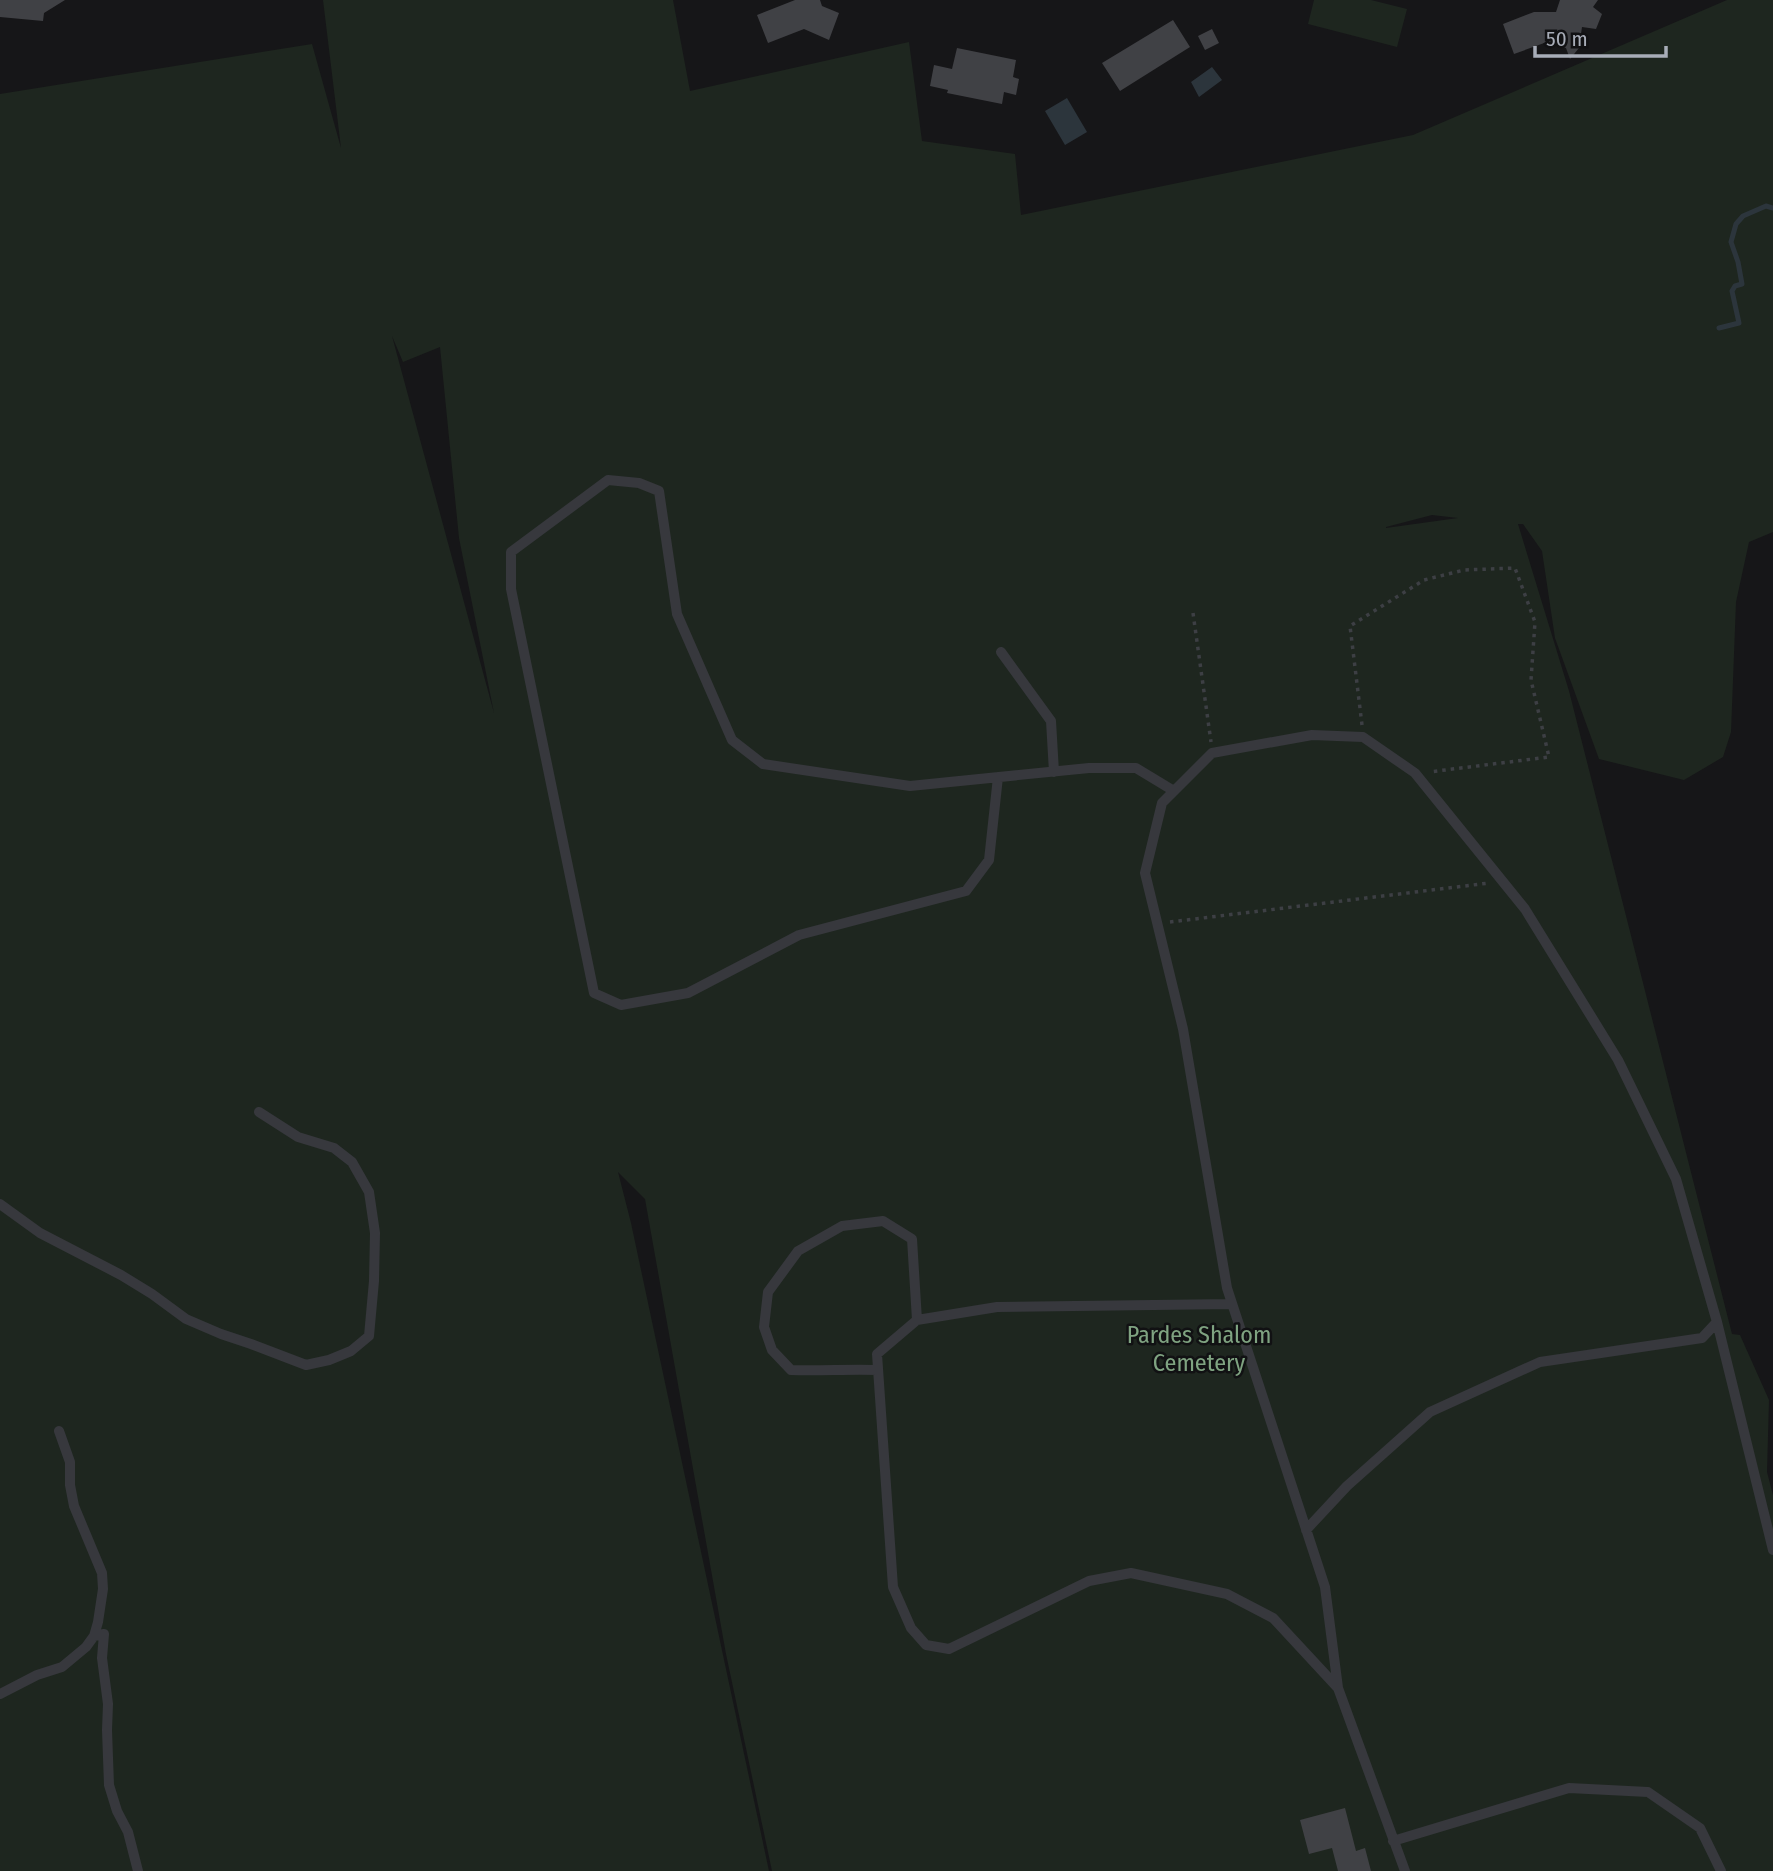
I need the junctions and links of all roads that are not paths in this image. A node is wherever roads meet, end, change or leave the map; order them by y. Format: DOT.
graph roads {
  1 [pos="1001,652"];
  2 [pos="1054,772"];
  3 [pos="998,777"];
  4 [pos="1174,791"];
  5 [pos="259,1112"];
  6 [pos="0,1204"];
  7 [pos="1232,1304"];
  8 [pos="917,1320"];
  9 [pos="1717,1322"];
  10 [pos="878,1370"];
  11 [pos="59,1431"];
  12 [pos="1306,1530"];
  13 [pos="1773,1550"];
  14 [pos="94,1636"];
  15 [pos="1338,1688"];
  16 [pos="0,1694"];
  17 [pos="1393,1841"];
  18 [pos="138,1871"];
  19 [pos="1405,1871"];
  20 [pos="1721,1871"];
  1 -- 2 [label="lane"];
  2 -- 3 [label="lane"];
  2 -- 4 [label="lane"];
  3 -- 3 [label="lane"];
  4 -- 7 [label="lane"];
  4 -- 9 [label="lane"];
  5 -- 6 [label="lane"];
  7 -- 8 [label="lane"];
  7 -- 12 [label="lane"];
  8 -- 10 [label="lane"];
  8 -- 10 [label="lane"];
  9 -- 12 [label="lane"];
  9 -- 13 [label="lane"];
  10 -- 15 [label="lane"];
  11 -- 14 [label="lane"];
  12 -- 15 [label="lane"];
  14 -- 16 [label="lane"];
  14 -- 18 [label="lane"];
  15 -- 17 [label="lane"];
  17 -- 19 [label="lane"];
  17 -- 20 [label="lane"];
}
